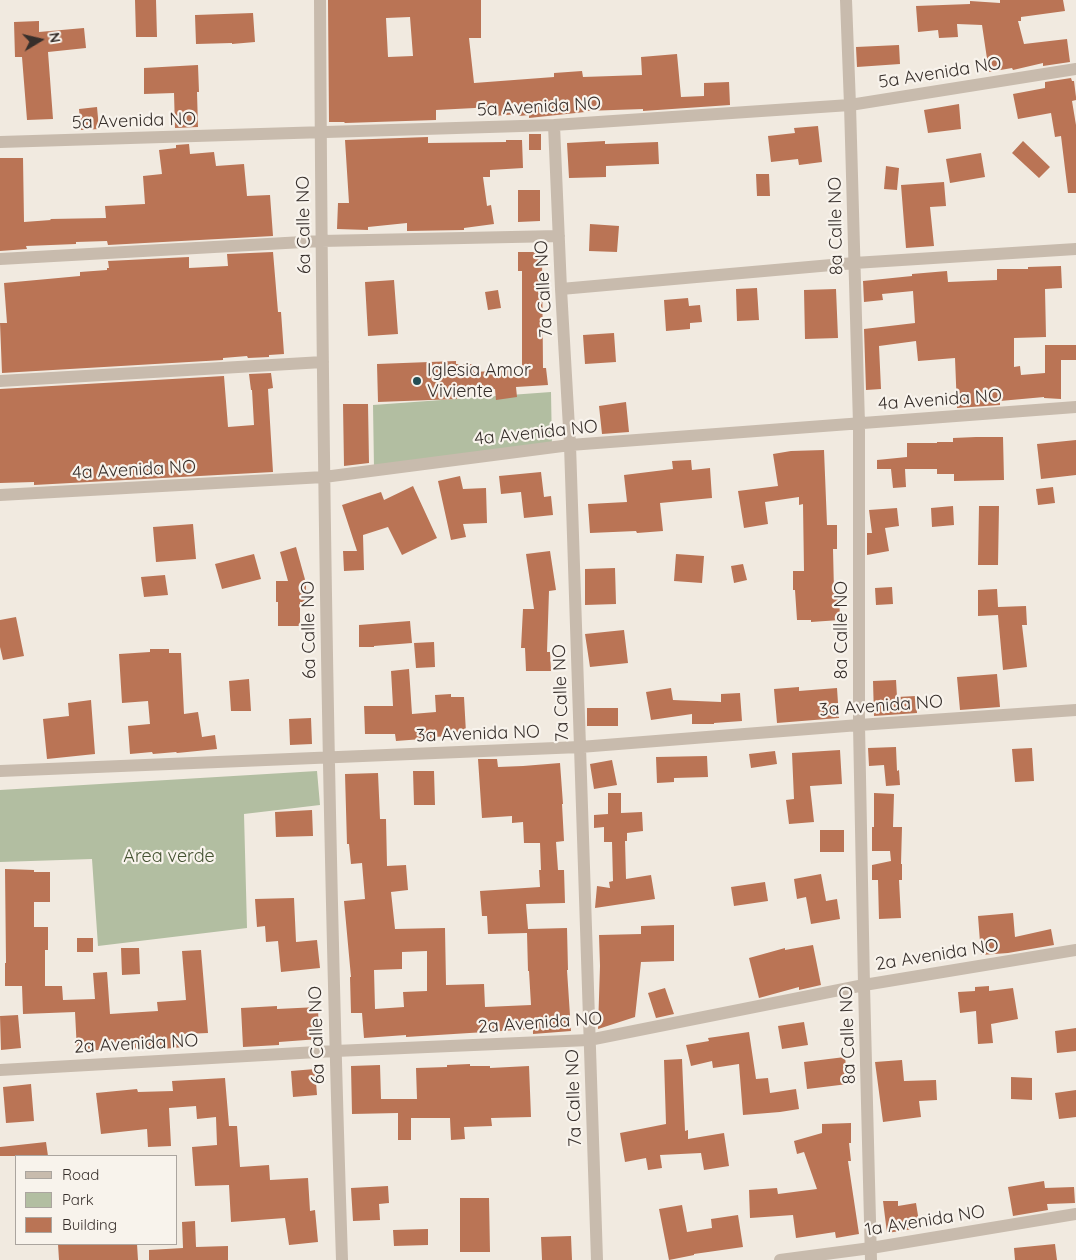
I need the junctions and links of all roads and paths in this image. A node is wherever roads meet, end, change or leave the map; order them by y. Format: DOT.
graph roads {
  1 [pos="320,0"];
  2 [pos="846,0"];
  3 [pos="1076,69"];
  4 [pos="850,104"];
  5 [pos="554,125"];
  6 [pos="320,132"];
  7 [pos="0,142"];
  8 [pos="559,236"];
  9 [pos="321,240"];
  10 [pos="1076,249"];
  11 [pos="0,259"];
  12 [pos="854,263"];
  13 [pos="561,289"];
  14 [pos="323,362"];
  15 [pos="0,381"];
  16 [pos="1076,407"];
  17 [pos="859,424"];
  18 [pos="570,445"];
  19 [pos="324,477"];
  20 [pos="0,495"];
  21 [pos="1076,710"];
  22 [pos="859,725"];
  23 [pos="580,747"];
  24 [pos="328,757"];
  25 [pos="0,771"];
  26 [pos="1076,950"];
  27 [pos="864,985"];
  28 [pos="589,1040"];
  29 [pos="335,1051"];
  30 [pos="0,1070"];
  31 [pos="1076,1214"];
  32 [pos="871,1254"];
  33 [pos="342,1260"];
  34 [pos="597,1260"];
  35 [pos="780,1260"];
  1 -- 6 [label="street, 6a Calle NO"];
  2 -- 4 [label="street, 8a Calle NO"];
  3 -- 4 [label="street, 5a Avenida NO"];
  4 -- 5 [label="street, 5a Avenida NO"];
  4 -- 12 [label="street, 8a Calle NO"];
  5 -- 6 [label="street, 5a Avenida NO"];
  5 -- 8 [label="street, 7a Calle NO"];
  6 -- 7 [label="street, 5a Avenida NO"];
  6 -- 9 [label="street, 6a Calle NO"];
  8 -- 9 [label="street"];
  8 -- 13 [label="street, 7a Calle NO"];
  9 -- 11 [label="street"];
  9 -- 14 [label="street, 6a Calle NO"];
  10 -- 12 [label="street"];
  12 -- 13 [label="street"];
  12 -- 17 [label="street, 8a Calle NO"];
  13 -- 18 [label="street, 7a Calle NO"];
  14 -- 15 [label="street"];
  14 -- 19 [label="street, 6a Calle NO"];
  16 -- 17 [label="street, 4a Avenida NO"];
  17 -- 18 [label="street, 4a Avenida NO"];
  17 -- 22 [label="street, 8a Calle NO"];
  18 -- 19 [label="street, 4a Avenida NO"];
  18 -- 23 [label="street, 7a Calle NO"];
  19 -- 20 [label="street, 4a Avenida NO"];
  19 -- 24 [label="street, 6a Calle NO"];
  21 -- 22 [label="street, 3a Avenida NO"];
  22 -- 23 [label="street, 3a Avenida NO"];
  22 -- 27 [label="street, 8a Calle NO"];
  23 -- 24 [label="street, 3a Avenida NO"];
  23 -- 28 [label="street, 7a Calle NO"];
  24 -- 25 [label="street, 3a Avenida NO"];
  24 -- 29 [label="street, 6a Calle NO"];
  26 -- 27 [label="street, 2a Avenida NO"];
  27 -- 28 [label="street, 2a Avenida NO"];
  27 -- 32 [label="street, 8a Calle NO"];
  28 -- 29 [label="street, 2a Avenida NO"];
  28 -- 34 [label="street, 7a Calle NO"];
  29 -- 30 [label="street, 2a Avenida NO"];
  29 -- 33 [label="street, 6a Calle NO"];
  31 -- 32 [label="street, 1a Avenida NO"];
  32 -- 35 [label="street, 1a Avenida NO"];
}
